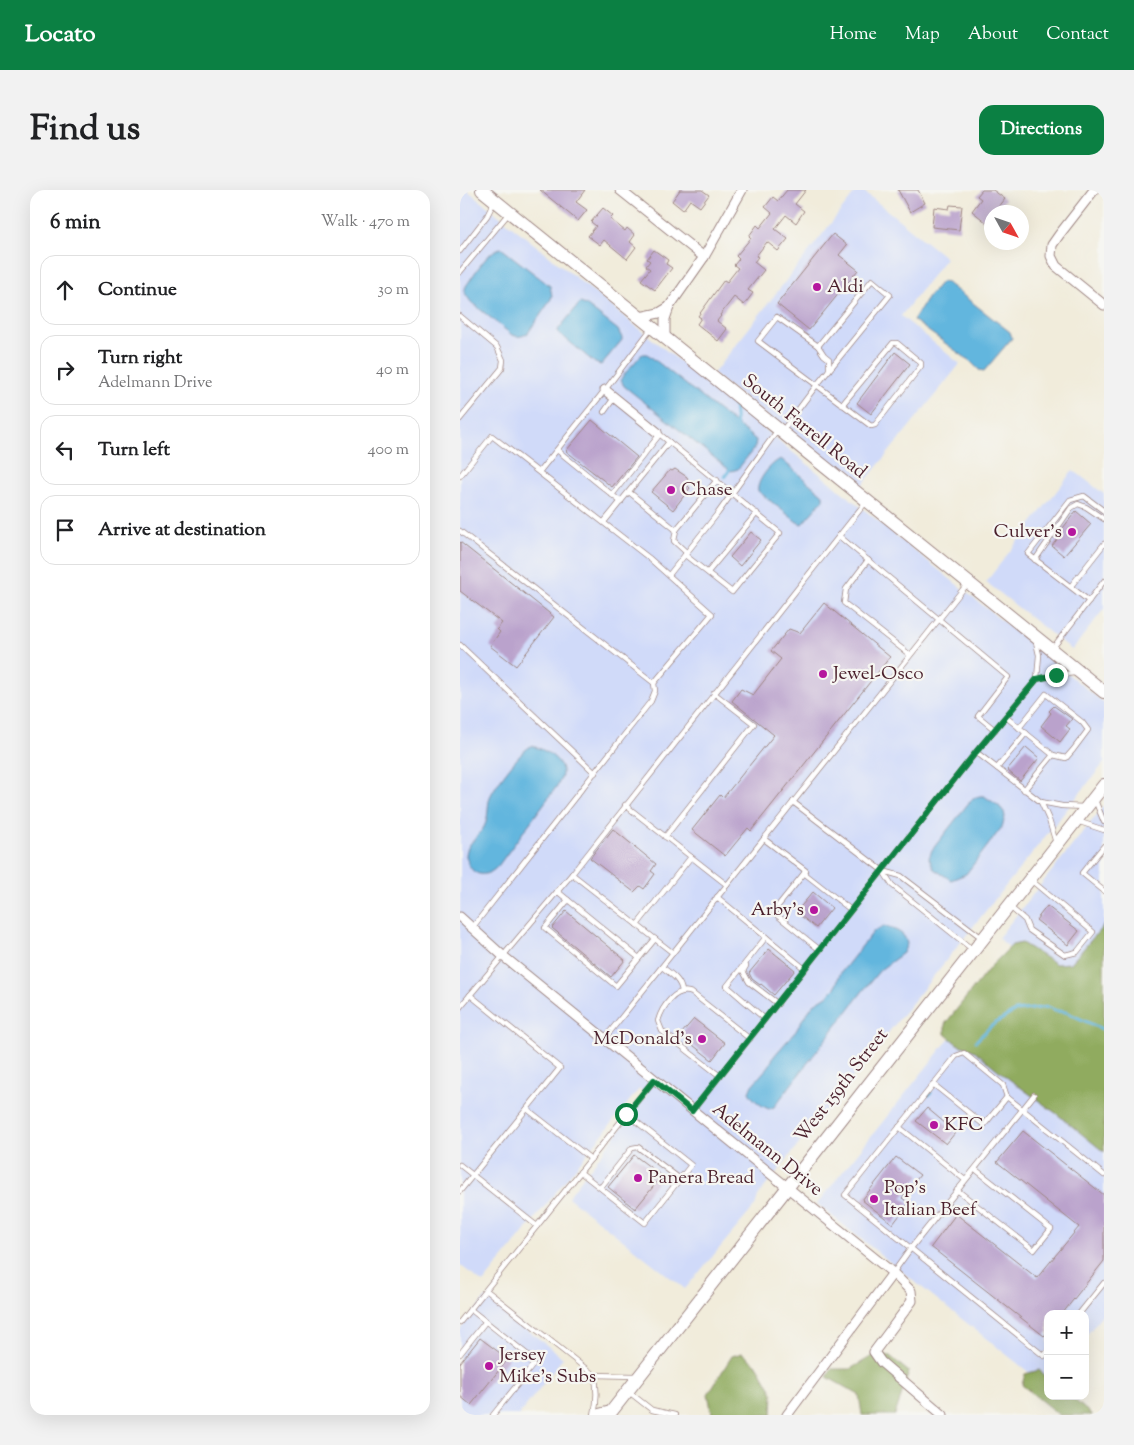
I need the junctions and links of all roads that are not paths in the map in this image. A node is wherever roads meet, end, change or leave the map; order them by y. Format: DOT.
graph roads {
  1 [pos="482,190"];
  2 [pos="620,190"];
  3 [pos="742,190"];
  4 [pos="1094,190"];
  5 [pos="494,200"];
  6 [pos="509,213"];
  7 [pos="460,251"];
  8 [pos="704,257"];
  9 [pos="460,272"];
  10 [pos="1104,305"];
  11 [pos="669,307"];
  12 [pos="460,316"];
  13 [pos="640,317"];
  14 [pos="652,327"];
  15 [pos="664,337"];
  16 [pos="818,346"];
  17 [pos="829,370"];
  18 [pos="816,386"];
  19 [pos="605,390"];
  20 [pos="614,398"];
  21 [pos="842,405"];
  22 [pos="604,412"];
  23 [pos="460,420"];
  24 [pos="779,431"];
  25 [pos="658,433"];
  26 [pos="670,442"];
  27 [pos="557,450"];
  28 [pos="540,472"];
  29 [pos="460,476"];
  30 [pos="717,480"];
  31 [pos="628,492"];
  32 [pos="732,493"];
  33 [pos="612,495"];
  34 [pos="867,501"];
  35 [pos="620,502"];
  36 [pos="1104,511"];
  37 [pos="757,513"];
  38 [pos="1104,518"];
  39 [pos="604,522"];
  40 [pos="676,530"];
  41 [pos="460,531"];
  42 [pos="839,536"];
  43 [pos="1104,544"];
  44 [pos="686,554"];
  45 [pos="868,560"];
  46 [pos="1035,560"];
  47 [pos="708,572"];
  48 [pos="669,575"];
  49 [pos="1104,581"];
  50 [pos="969,582"];
  51 [pos="1071,586"];
  52 [pos="1089,601"];
  53 [pos="940,619"];
  54 [pos="1036,638"];
  55 [pos="460,644"];
  56 [pos="1051,650"];
  57 [pos="910,656"];
  58 [pos="1080,673"];
  59 [pos="1037,679"];
  60 [pos="654,683"];
  61 [pos="1104,692"];
  62 [pos="714,693"];
  63 [pos="1006,717"];
  64 [pos="1019,728"];
  65 [pos="995,730"];
  66 [pos="1026,733"];
  67 [pos="976,752"];
  68 [pos="1053,755"];
  69 [pos="997,768"];
  70 [pos="595,773"];
  71 [pos="1104,786"];
  72 [pos="1024,790"];
  73 [pos="794,802"];
  74 [pos="1041,802"];
  75 [pos="1091,802"];
  76 [pos="625,805"];
  77 [pos="1076,821"];
  78 [pos="1104,822"];
  79 [pos="1104,830"];
  80 [pos="665,837"];
  81 [pos="764,839"];
  82 [pos="1056,846"];
  83 [pos="1104,846"];
  84 [pos="691,857"];
  85 [pos="883,871"];
  86 [pos="804,873"];
  87 [pos="572,874"];
  88 [pos="1030,880"];
  89 [pos="727,885"];
  90 [pos="1104,890"];
  91 [pos="557,891"];
  92 [pos="717,897"];
  93 [pos="568,900"];
  94 [pos="1009,906"];
  95 [pos="851,910"];
  96 [pos="460,917"];
  97 [pos="637,925"];
  98 [pos="472,929"];
  99 [pos="766,937"];
  100 [pos="655,939"];
  101 [pos="983,939"];
  102 [pos="820,950"];
  103 [pos="973,951"];
  104 [pos="673,953"];
  105 [pos="503,956"];
  106 [pos="639,958"];
  107 [pos="748,960"];
  108 [pos="662,967"];
  109 [pos="805,969"];
  110 [pos="682,991"];
  111 [pos="470,995"];
  112 [pos="778,1004"];
  113 [pos="460,1007"];
  114 [pos="765,1019"];
  115 [pos="604,1039"];
  116 [pos="750,1039"];
  117 [pos="720,1076"];
  118 [pos="654,1080"];
  119 [pos="933,1084"];
  120 [pos="1034,1095"];
  121 [pos="1007,1097"];
  122 [pos="527,1109"];
  123 [pos="1022,1110"];
  124 [pos="692,1111"];
  125 [pos="626,1114"];
  126 [pos="899,1128"];
  127 [pos="591,1159"];
  128 [pos="460,1165"];
  129 [pos="975,1169"];
  130 [pos="580,1172"];
  131 [pos="473,1175"];
  132 [pos="1104,1175"];
  133 [pos="680,1179"];
  134 [pos="965,1180"];
  135 [pos="600,1187"];
  136 [pos="787,1187"];
  137 [pos="958,1190"];
  138 [pos="460,1191"];
  139 [pos="537,1226"];
  140 [pos="910,1248"];
  141 [pos="893,1273"];
  142 [pos="1104,1283"];
  143 [pos="486,1290"];
  144 [pos="470,1309"];
  145 [pos="1082,1310"];
  146 [pos="486,1321"];
  147 [pos="460,1322"];
  148 [pos="460,1354"];
  149 [pos="1045,1355"];
  150 [pos="594,1375"];
  151 [pos="639,1376"];
  152 [pos="628,1391"];
  153 [pos="651,1412"];
  154 [pos="611,1413"];
  155 [pos="493,1415"];
  156 [pos="594,1415"];
  157 [pos="599,1415"];
  158 [pos="675,1415"];
  159 [pos="787,1415"];
  160 [pos="943,1415"];
  1 -- 5 [label="main road, South Farrell Road"];
  2 -- 8 [label="street"];
  3 -- 8 [label="street"];
  4 -- 10 [label="street"];
  5 -- 6 [label="main road, South Farrell Road"];
  5 -- 7 [label="lane"];
  6 -- 9 [label="lane"];
  6 -- 13 [label="main road, South Farrell Road"];
  8 -- 11 [label="street"];
  11 -- 13 [label="street"];
  11 -- 15 [label="street"];
  12 -- 23 [label="lane"];
  13 -- 14 [label="main road, South Farrell Road"];
  14 -- 15 [label="main road, South Farrell Road"];
  14 -- 19 [label="lane"];
  15 -- 24 [label="main road, South Farrell Road"];
  16 -- 17 [label="lane"];
  16 -- 17 [label="lane"];
  16 -- 18 [label="lane"];
  17 -- 18 [label="lane"];
  18 -- 21 [label="lane"];
  18 -- 24 [label="lane"];
  19 -- 20 [label="street"];
  19 -- 27 [label="lane"];
  20 -- 22 [label="lane"];
  20 -- 25 [label="street"];
  21 -- 21 [label="lane"];
  24 -- 32 [label="lane"];
  24 -- 34 [label="main road, South Farrell Road"];
  25 -- 26 [label="lane"];
  25 -- 33 [label="lane"];
  26 -- 30 [label="lane"];
  26 -- 31 [label="lane"];
  27 -- 28 [label="lane"];
  27 -- 33 [label="lane"];
  28 -- 29 [label="lane"];
  28 -- 39 [label="lane"];
  30 -- 32 [label="lane"];
  30 -- 40 [label="lane"];
  31 -- 35 [label="lane"];
  31 -- 40 [label="lane"];
  32 -- 37 [label="lane"];
  32 -- 44 [label="lane"];
  33 -- 35 [label="lane"];
  34 -- 42 [label="lane"];
  34 -- 50 [label="main road, South Farrell Road"];
  35 -- 39 [label="lane"];
  36 -- 46 [label="lane"];
  37 -- 47 [label="lane"];
  37 -- 47 [label="lane"];
  38 -- 46 [label="lane"];
  39 -- 48 [label="lane"];
  40 -- 44 [label="lane"];
  41 -- 60 [label="lane"];
  42 -- 45 [label="lane"];
  42 -- 62 [label="lane"];
  43 -- 51 [label="lane"];
  44 -- 47 [label="lane"];
  44 -- 48 [label="lane"];
  45 -- 53 [label="lane"];
  45 -- 57 [label="lane"];
  46 -- 51 [label="lane"];
  48 -- 60 [label="lane"];
  49 -- 52 [label="lane"];
  50 -- 53 [label="lane"];
  50 -- 54 [label="main road, South Farrell Road"];
  51 -- 52 [label="lane"];
  52 -- 56 [label="lane"];
  53 -- 57 [label="lane"];
  53 -- 65 [label="lane"];
  54 -- 56 [label="main road, South Farrell Road"];
  54 -- 59 [label="lane"];
  55 -- 70 [label="lane"];
  56 -- 58 [label="main road, South Farrell Road"];
  57 -- 73 [label="lane"];
  58 -- 59 [label="lane"];
  58 -- 61 [label="main road, South Farrell Road"];
  59 -- 63 [label="lane"];
  60 -- 70 [label="lane"];
  62 -- 76 [label="lane"];
  62 -- 80 [label="lane"];
  63 -- 64 [label="lane"];
  63 -- 65 [label="lane"];
  64 -- 66 [label="lane"];
  64 -- 68 [label="lane"];
  65 -- 67 [label="lane"];
  66 -- 68 [label="lane"];
  66 -- 69 [label="lane"];
  67 -- 69 [label="lane"];
  67 -- 85 [label="lane"];
  68 -- 72 [label="lane"];
  69 -- 72 [label="lane"];
  70 -- 98 [label="lane"];
  71 -- 75 [label="main road, West 159th Street"];
  72 -- 74 [label="lane"];
  73 -- 81 [label="lane"];
  73 -- 85 [label="lane"];
  74 -- 75 [label="lane"];
  74 -- 82 [label="lane"];
  75 -- 77 [label="main road, West 159th Street"];
  75 -- 78 [label="lane"];
  76 -- 80 [label="lane"];
  76 -- 87 [label="lane"];
  77 -- 79 [label="lane"];
  77 -- 82 [label="main road, West 159th Street"];
  80 -- 84 [label="lane"];
  81 -- 86 [label="lane"];
  81 -- 89 [label="lane"];
  82 -- 88 [label="main road, West 159th Street"];
  83 -- 90 [label="lane"];
  84 -- 89 [label="lane"];
  84 -- 97 [label="lane"];
  85 -- 95 [label="lane"];
  85 -- 101 [label="lane"];
  85 -- 103 [label="lane"];
  86 -- 95 [label="lane"];
  86 -- 102 [label="lane"];
  87 -- 91 [label="lane"];
  87 -- 97 [label="lane"];
  88 -- 94 [label="main road, West 159th Street"];
  88 -- 94 [label="lane"];
  89 -- 92 [label="lane"];
  91 -- 93 [label="lane"];
  91 -- 105 [label="lane"];
  92 -- 99 [label="lane"];
  92 -- 104 [label="lane"];
  93 -- 106 [label="lane"];
  93 -- 106 [label="lane"];
  94 -- 101 [label="main road, West 159th Street"];
  95 -- 102 [label="lane"];
  96 -- 98 [label="street, Adelmann Drive"];
  97 -- 100 [label="lane"];
  98 -- 105 [label="street, Adelmann Drive"];
  99 -- 107 [label="lane"];
  99 -- 109 [label="lane"];
  100 -- 104 [label="lane"];
  100 -- 106 [label="lane"];
  101 -- 103 [label="main road, West 159th Street"];
  102 -- 109 [label="lane"];
  103 -- 136 [label="main road, West 159th Street"];
  104 -- 108 [label="lane"];
  105 -- 111 [label="lane"];
  105 -- 115 [label="street, Adelmann Drive"];
  107 -- 112 [label="lane"];
  107 -- 114 [label="lane"];
  108 -- 110 [label="lane"];
  108 -- 115 [label="lane"];
  109 -- 112 [label="lane"];
  110 -- 116 [label="lane"];
  110 -- 117 [label="lane"];
  111 -- 113 [label="lane"];
  111 -- 122 [label="lane"];
  112 -- 114 [label="lane"];
  114 -- 116 [label="lane"];
  115 -- 118 [label="street, Adelmann Drive"];
  116 -- 117 [label="lane"];
  117 -- 124 [label="lane"];
  118 -- 124 [label="street, Adelmann Drive"];
  118 -- 125 [label="lane"];
  119 -- 121 [label="lane"];
  119 -- 121 [label="lane"];
  119 -- 126 [label="lane"];
  120 -- 123 [label="lane"];
  121 -- 123 [label="lane"];
  122 -- 127 [label="lane"];
  122 -- 131 [label="lane"];
  123 -- 129 [label="lane"];
  123 -- 132 [label="lane"];
  124 -- 136 [label="street, Adelmann Drive"];
  125 -- 127 [label="lane"];
  125 -- 133 [label="lane"];
  126 -- 134 [label="lane"];
  126 -- 140 [label="lane"];
  127 -- 130 [label="lane"];
  128 -- 131 [label="lane"];
  129 -- 134 [label="lane"];
  129 -- 137 [label="lane"];
  130 -- 135 [label="lane"];
  130 -- 139 [label="lane"];
  131 -- 138 [label="lane"];
  131 -- 139 [label="lane"];
  133 -- 135 [label="lane"];
  133 -- 135 [label="lane"];
  134 -- 137 [label="lane"];
  136 -- 141 [label="street, Adelmann Drive"];
  136 -- 151 [label="main road, West 159th Street"];
  137 -- 140 [label="lane"];
  139 -- 143 [label="lane"];
  140 -- 141 [label="lane"];
  140 -- 149 [label="lane"];
  141 -- 159 [label="street"];
  141 -- 160 [label="street, Adelmann Drive"];
  142 -- 145 [label="lane"];
  143 -- 144 [label="lane"];
  143 -- 150 [label="lane"];
  144 -- 146 [label="lane"];
  144 -- 147 [label="lane"];
  146 -- 148 [label="lane"];
  146 -- 155 [label="lane"];
  150 -- 151 [label="lane"];
  150 -- 156 [label="lane"];
  151 -- 152 [label="main road, West 159th Street"];
  152 -- 153 [label="lane"];
  152 -- 154 [label="main road, West 159th Street"];
  153 -- 158 [label="lane"];
  154 -- 157 [label="main road, West 159th Street"];
}
